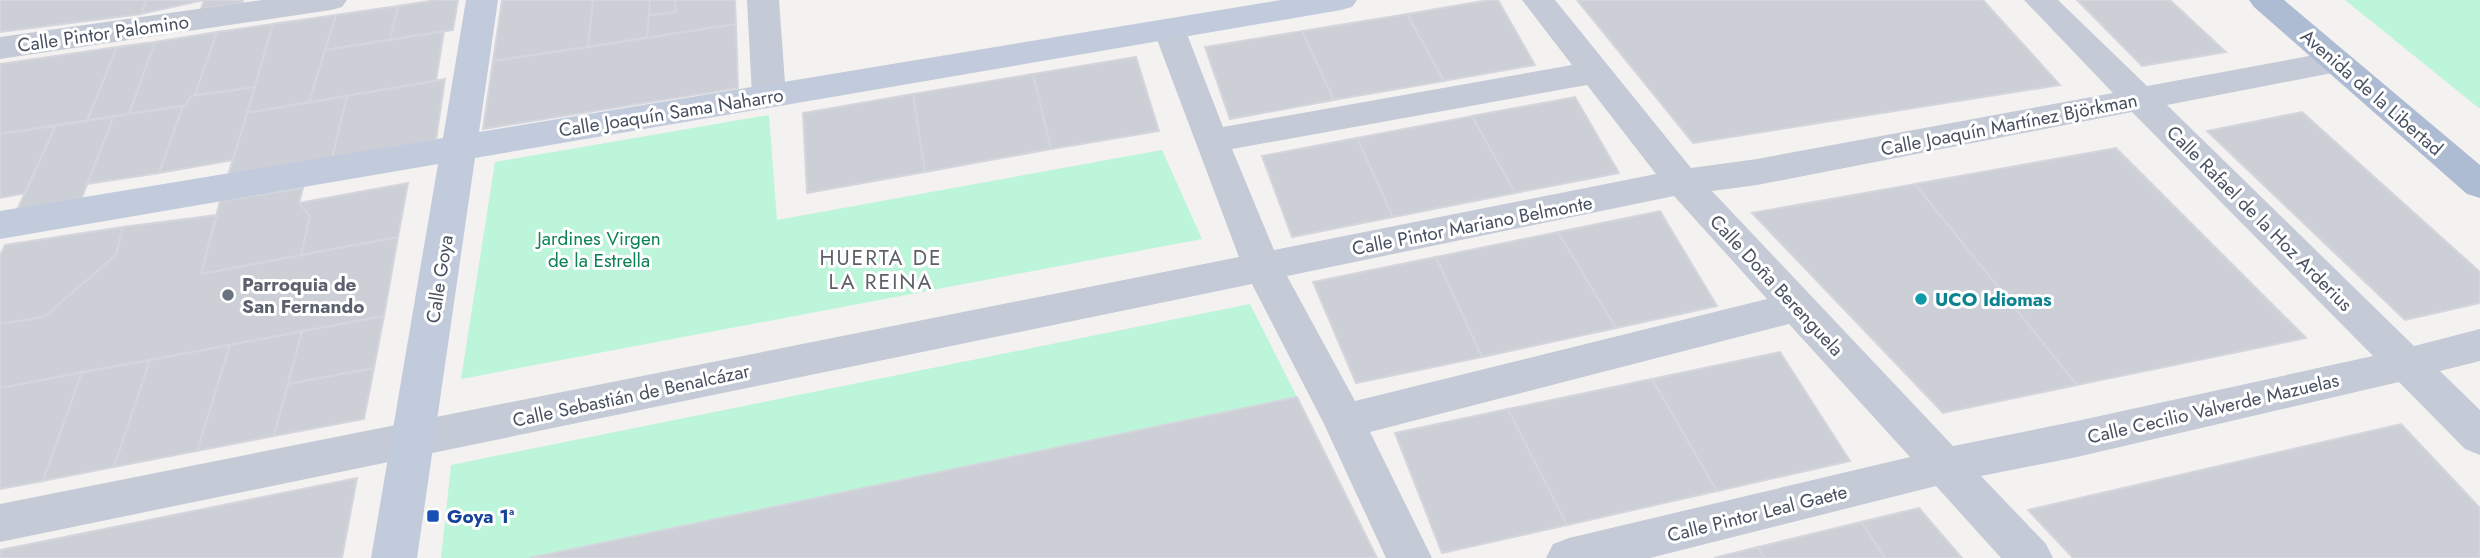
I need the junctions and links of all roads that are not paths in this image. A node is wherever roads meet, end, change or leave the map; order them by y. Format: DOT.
graph roads {
  1 [pos="331,0"];
  2 [pos="482,0"];
  3 [pos="763,0"];
  4 [pos="1341,0"];
  5 [pos="1538,0"];
  6 [pos="2040,0"];
  7 [pos="2264,0"];
  8 [pos="1169,29"];
  9 [pos="0,48"];
  10 [pos="2336,62"];
  11 [pos="1596,72"];
  12 [pos="769,96"];
  13 [pos="2140,99"];
  14 [pos="1210,141"];
  15 [pos="459,147"];
  16 [pos="1682,182"];
  17 [pos="2480,185"];
  18 [pos="0,225"];
  19 [pos="1262,266"];
  20 [pos="1797,307"];
  21 [pos="2480,345"];
  22 [pos="2407,365"];
  23 [pos="1344,421"];
  24 [pos="2480,437"];
  25 [pos="413,439"];
  26 [pos="1944,465"];
  27 [pos="0,523"];
  28 [pos="394,558"];
  29 [pos="1409,558"];
  30 [pos="1569,558"];
  31 [pos="2030,558"];
  1 -- 9 [label="street, Calle Pintor Palomino"];
  2 -- 15 [label="street, Calle Goya"];
  3 -- 12 [label="street"];
  4 -- 8 [label="street, Calle Joaquín Sama Naharro"];
  5 -- 11 [label="street, Calle Doña Berenguela"];
  6 -- 13 [label="street, Calle Rafael de la Hoz Arderius"];
  7 -- 10 [label="main road, Avenida de la Libertad"];
  8 -- 12 [label="street, Calle Joaquín Sama Naharro"];
  8 -- 14 [label="street"];
  10 -- 13 [label="street, Calle Joaquín Martínez Björkman"];
  10 -- 17 [label="main road, Avenida de la Libertad"];
  11 -- 14 [label="street"];
  11 -- 16 [label="street, Calle Doña Berenguela"];
  12 -- 15 [label="street, Calle Joaquín Sama Naharro"];
  13 -- 16 [label="street, Calle Joaquín Martínez Björkman"];
  13 -- 22 [label="street, Calle Rafael de la Hoz Arderius"];
  14 -- 19 [label="street"];
  15 -- 18 [label="street, Calle Joaquín Sama Naharro"];
  15 -- 25 [label="street, Calle Goya"];
  16 -- 19 [label="street, Calle Pintor Mariano Belmonte"];
  16 -- 20 [label="street, Calle Doña Berenguela"];
  19 -- 23 [label="street"];
  19 -- 25 [label="street, Calle Sebastián de Benalcázar"];
  20 -- 23 [label="street"];
  20 -- 26 [label="street, Calle Doña Berenguela"];
  21 -- 22 [label="street, Calle Cecilio Valverde Mazuelas"];
  22 -- 24 [label="street, Calle Rafael de la Hoz Arderius"];
  22 -- 26 [label="street, Calle Cecilio Valverde Mazuelas"];
  23 -- 29 [label="street"];
  25 -- 27 [label="street, Calle Sebastián de Benalcázar"];
  25 -- 28 [label="street, Calle Goya"];
  26 -- 30 [label="street, Calle Pintor Leal Gaete"];
  26 -- 31 [label="street, Calle Doña Berenguela"];
}
